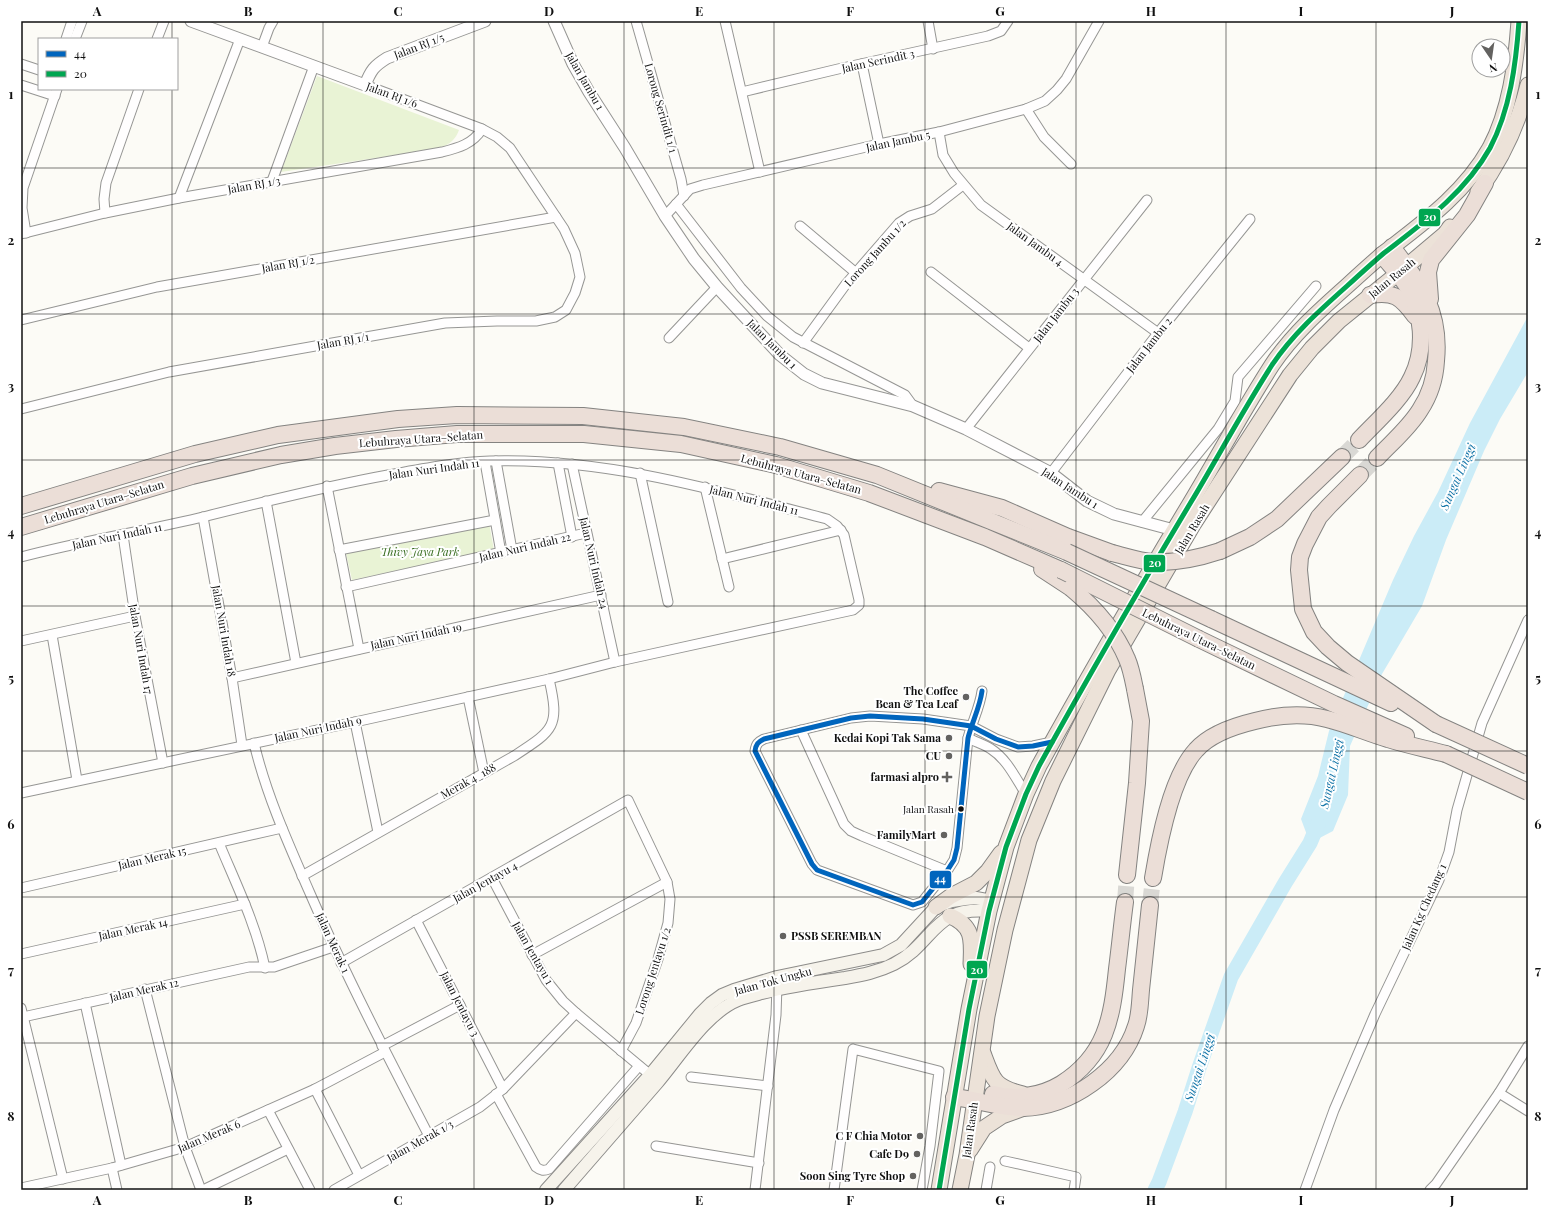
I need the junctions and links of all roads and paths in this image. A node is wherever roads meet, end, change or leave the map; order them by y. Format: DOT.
graph roads {
  1 [pos="72,21"];
  2 [pos="82,21"];
  3 [pos="164,21"];
  4 [pos="191,21"];
  5 [pos="273,21"];
  6 [pos="485,21"];
  7 [pos="554,21"];
  8 [pos="636,21"];
  9 [pos="725,21"];
  10 [pos="928,21"];
  11 [pos="1008,21"];
  12 [pos="1099,21"];
  13 [pos="1520,21"];
  14 [pos="66,38"];
  15 [pos="76,38"];
  16 [pos="157,38"];
  17 [pos="240,39"];
  18 [pos="262,47"];
  19 [pos="933,48"];
  20 [pos="21,64"];
  21 [pos="862,64"];
  22 [pos="314,66"];
  23 [pos="38,70"];
  24 [pos="21,85"];
  25 [pos="365,85"];
  26 [pos="1528,86"];
  27 [pos="38,89"];
  28 [pos="43,90"];
  29 [pos="139,90"];
  30 [pos="742,92"];
  31 [pos="56,93"];
  32 [pos="1026,109"];
  33 [pos="482,129"];
  34 [pos="939,132"];
  35 [pos="879,144"];
  36 [pos="1071,164"];
  37 [pos="25,167"];
  38 [pos="760,172"];
  39 [pos="272,182"];
  40 [pos="1485,183"];
  41 [pos="963,185"];
  42 [pos="684,196"];
  43 [pos="179,198"];
  44 [pos="1147,200"];
  45 [pos="676,204"];
  46 [pos="105,213"];
  47 [pos="665,216"];
  48 [pos="556,217"];
  49 [pos="1250,219"];
  50 [pos="800,226"];
  51 [pos="23,234"];
  52 [pos="1387,251"];
  53 [pos="1402,270"];
  54 [pos="931,272"];
  55 [pos="856,273"];
  56 [pos="1084,279"];
  57 [pos="1316,286"];
  58 [pos="717,287"];
  59 [pos="1370,295"];
  60 [pos="1431,309"];
  61 [pos="21,320"];
  62 [pos="1420,323"];
  63 [pos="1158,333"];
  64 [pos="669,338"];
  65 [pos="804,343"];
  66 [pos="1029,348"];
  67 [pos="913,406"];
  68 [pos="21,409"];
  69 [pos="966,429"];
  70 [pos="1359,440"];
  71 [pos="1342,457"];
  72 [pos="1377,458"];
  73 [pos="496,461"];
  74 [pos="485,462"];
  75 [pos="558,463"];
  76 [pos="572,464"];
  77 [pos="640,473"];
  78 [pos="1050,473"];
  79 [pos="877,475"];
  80 [pos="1360,475"];
  81 [pos="327,486"];
  82 [pos="705,487"];
  83 [pos="266,501"];
  84 [pos="21,506"];
  85 [pos="203,517"];
  86 [pos="495,520"];
  87 [pos="1142,522"];
  88 [pos="21,527"];
  89 [pos="841,530"];
  90 [pos="1174,530"];
  91 [pos="586,533"];
  92 [pos="123,535"];
  93 [pos="572,537"];
  94 [pos="985,537"];
  95 [pos="339,550"];
  96 [pos="512,550"];
  97 [pos="501,553"];
  98 [pos="21,557"];
  99 [pos="722,559"];
  100 [pos="346,587"];
  101 [pos="729,587"];
  102 [pos="601,595"];
  103 [pos="668,602"];
  104 [pos="135,616"];
  105 [pos="1528,620"];
  106 [pos="52,635"];
  107 [pos="21,641"];
  108 [pos="359,649"];
  109 [pos="615,662"];
  110 [pos="296,663"];
  111 [pos="232,678"];
  112 [pos="549,679"];
  113 [pos="982,691"];
  114 [pos="468,697"];
  115 [pos="355,722"];
  116 [pos="1436,724"];
  117 [pos="971,726"];
  118 [pos="800,730"];
  119 [pos="968,738"];
  120 [pos="1052,742"];
  121 [pos="254,743"];
  122 [pos="242,745"];
  123 [pos="1446,754"];
  124 [pos="162,763"];
  125 [pos="1528,766"];
  126 [pos="484,773"];
  127 [pos="77,780"];
  128 [pos="1528,792"];
  129 [pos="21,793"];
  130 [pos="1026,794"];
  131 [pos="628,800"];
  132 [pos="282,828"];
  133 [pos="378,832"];
  134 [pos="219,843"];
  135 [pos="1006,847"];
  136 [pos="947,871"];
  137 [pos="1127,875"];
  138 [pos="302,876"];
  139 [pos="492,878"];
  140 [pos="1153,878"];
  141 [pos="667,882"];
  142 [pos="21,888"];
  143 [pos="1015,890"];
  144 [pos="1125,902"];
  145 [pos="245,904"];
  146 [pos="1150,905"];
  147 [pos="936,907"];
  148 [pos="993,907"];
  149 [pos="950,916"];
  150 [pos="416,920"];
  151 [pos="1005,930"];
  152 [pos="333,947"];
  153 [pos="21,954"];
  154 [pos="532,955"];
  155 [pos="341,963"];
  156 [pos="265,968"];
  157 [pos="777,983"];
  158 [pos="145,990"];
  159 [pos="85,1003"];
  160 [pos="460,1005"];
  161 [pos="21,1008"];
  162 [pos="968,1009"];
  163 [pos="576,1013"];
  164 [pos="23,1018"];
  165 [pos="1528,1046"];
  166 [pos="384,1049"];
  167 [pos="621,1051"];
  168 [pos="982,1051"];
  169 [pos="639,1066"];
  170 [pos="692,1077"];
  171 [pos="654,1078"];
  172 [pos="768,1086"];
  173 [pos="315,1089"];
  174 [pos="500,1091"];
  175 [pos="954,1092"];
  176 [pos="1499,1093"];
  177 [pos="976,1095"];
  178 [pos="1027,1102"];
  179 [pos="268,1110"];
  180 [pos="1528,1111"];
  181 [pos="429,1136"];
  182 [pos="656,1146"];
  183 [pos="930,1146"];
  184 [pos="186,1147"];
  185 [pos="946,1147"];
  186 [pos="288,1149"];
  187 [pos="967,1155"];
  188 [pos="1005,1161"];
  189 [pos="758,1163"];
  190 [pos="121,1165"];
  191 [pos="990,1167"];
  192 [pos="112,1168"];
  193 [pos="360,1175"];
  194 [pos="63,1179"];
  195 [pos="21,1188"];
  196 [pos="117,1190"];
  197 [pos="202,1190"];
  198 [pos="310,1190"];
  199 [pos="334,1190"];
  200 [pos="546,1190"];
  201 [pos="564,1190"];
  202 [pos="755,1190"];
  203 [pos="834,1190"];
  204 [pos="922,1190"];
  205 [pos="939,1190"];
  206 [pos="960,1190"];
  207 [pos="986,1190"];
  208 [pos="1074,1190"];
  209 [pos="1306,1190"];
  210 [pos="1430,1190"];
  1 -- 14 [label="street"];
  2 -- 15 [label="street"];
  3 -- 16 [label="street"];
  4 -- 17 [label="street, Jalan RJ 1/6"];
  5 -- 18 [label="street"];
  6 -- 25 [label="street, Jalan RJ 1/5"];
  7 -- 47 [label="street, Jalan Jambu 1"];
  8 -- 42 [label="street, Lorong Serindit 1/1"];
  9 -- 30 [label="street"];
  10 -- 19 [label="street"];
  11 -- 19 [label="street, Jalan Serindit 3"];
  12 -- 32 [label="street, Jalan Jambu 5"];
  13 -- 52 [label="highway, Jalan Rasah"];
  17 -- 18 [label="street, Jalan RJ 1/6"];
  17 -- 43 [label="street"];
  18 -- 22 [label="street, Jalan RJ 1/6"];
  19 -- 21 [label="street, Jalan Serindit 3"];
  20 -- 23 [label="street"];
  21 -- 30 [label="street, Jalan Serindit 3"];
  21 -- 35 [label="street"];
  22 -- 25 [label="street, Jalan RJ 1/6"];
  22 -- 39 [label="street"];
  24 -- 27 [label="street"];
  25 -- 33 [label="street, Jalan RJ 1/6"];
  26 -- 40 [label="highway, Jalan Rasah"];
  28 -- 31 [label="street"];
  29 -- 46 [label="street"];
  30 -- 38 [label="street"];
  31 -- 37 [label="street"];
  32 -- 34 [label="street, Jalan Jambu 5"];
  32 -- 36 [label="street"];
  33 -- 39 [label="street, Jalan RJ 1/3"];
  33 -- 48 [label="street, Jalan RJ 1/6"];
  34 -- 35 [label="street, Jalan Jambu 5"];
  34 -- 41 [label="street, Jalan Jambu 4"];
  35 -- 38 [label="street, Jalan Jambu 5"];
  37 -- 51 [label="street"];
  38 -- 42 [label="street, Jalan Jambu 5"];
  39 -- 43 [label="street, Jalan RJ 1/3"];
  40 -- 53 [label="highway, Jalan Rasah"];
  40 -- 60 [label="highway"];
  41 -- 55 [label="street, Lorong Jambu 1/2"];
  41 -- 56 [label="street, Jalan Jambu 4"];
  42 -- 45 [label="street, Jalan Jambu 5"];
  43 -- 46 [label="street, Jalan RJ 1/3"];
  44 -- 56 [label="street, Jalan Jambu 3"];
  45 -- 47 [label="street, Jalan Jambu 5"];
  45 -- 65 [label="street"];
  46 -- 51 [label="street, Jalan RJ 1/3"];
  47 -- 58 [label="street, Jalan Jambu 1"];
  48 -- 61 [label="street, Jalan RJ 1/2"];
  48 -- 68 [label="street, Jalan RJ 1/1"];
  49 -- 63 [label="street, Jalan Jambu 2"];
  50 -- 55 [label="street"];
  52 -- 53 [label="highway"];
  52 -- 90 [label="highway, Jalan Rasah"];
  53 -- 59 [label="highway, Jalan Rasah"];
  53 -- 60 [label="highway"];
  53 -- 62 [label="highway"];
  54 -- 66 [label="street"];
  55 -- 65 [label="street, Lorong Jambu 1/2"];
  56 -- 63 [label="street, Jalan Jambu 4"];
  56 -- 66 [label="street, Jalan Jambu 3"];
  57 -- 87 [label="street"];
  58 -- 64 [label="street"];
  58 -- 67 [label="street, Jalan Jambu 1"];
  59 -- 62 [label="highway"];
  59 -- 143 [label="highway, Jalan Rasah"];
  60 -- 72 [label="highway"];
  62 -- 70 [label="highway"];
  63 -- 78 [label="street, Jalan Jambu 2"];
  65 -- 67 [label="street"];
  66 -- 69 [label="street, Jalan Jambu 3"];
  67 -- 69 [label="street, Jalan Jambu 1"];
  69 -- 78 [label="street, Jalan Jambu 1"];
  71 -- 79 [label="highway, bridge"];
  73 -- 74 [label="street, Jalan Nuri Indah 11"];
  73 -- 75 [label="street, Jalan Nuri Indah 11"];
  73 -- 96 [label="street"];
  74 -- 81 [label="street, Jalan Nuri Indah 11"];
  74 -- 86 [label="street"];
  75 -- 76 [label="street, Jalan Nuri Indah 11"];
  75 -- 93 [label="street"];
  76 -- 77 [label="street, Jalan Nuri Indah 11"];
  76 -- 91 [label="street, Jalan Nuri Indah 24"];
  77 -- 82 [label="street, Jalan Nuri Indah 11"];
  77 -- 103 [label="street"];
  78 -- 87 [label="street, Jalan Jambu 1"];
  79 -- 84 [label="highway, Lebuhraya Utara–Selatan"];
  79 -- 116 [label="highway, Lebuhraya Utara–Selatan, bridge"];
  80 -- 116 [label="highway"];
  81 -- 83 [label="street, Jalan Nuri Indah 11"];
  81 -- 95 [label="street"];
  82 -- 89 [label="street, Jalan Nuri Indah 11"];
  82 -- 99 [label="street"];
  83 -- 85 [label="street, Jalan Nuri Indah 11"];
  83 -- 110 [label="street"];
  85 -- 92 [label="street, Jalan Nuri Indah 11"];
  85 -- 111 [label="street, Jalan Nuri Indah 18"];
  86 -- 95 [label="street"];
  86 -- 97 [label="street"];
  87 -- 90 [label="street, Jalan Jambu 1"];
  88 -- 94 [label="highway, Lebuhraya Utara–Selatan"];
  89 -- 99 [label="street"];
  89 -- 109 [label="street, Jalan Nuri Indah 9"];
  90 -- 120 [label="highway, Jalan Rasah"];
  91 -- 93 [label="street, Jalan Nuri Indah 22"];
  91 -- 102 [label="street, Jalan Nuri Indah 24"];
  92 -- 98 [label="street, Jalan Nuri Indah 11"];
  92 -- 104 [label="street, Jalan Nuri Indah 17"];
  93 -- 96 [label="street, Jalan Nuri Indah 22"];
  94 -- 123 [label="highway, Lebuhraya Utara–Selatan, bridge"];
  94 -- 137 [label="highway, bridge"];
  95 -- 100 [label="street"];
  96 -- 97 [label="street, Jalan Nuri Indah 22"];
  97 -- 100 [label="street, Jalan Nuri Indah 22"];
  99 -- 101 [label="street"];
  100 -- 108 [label="street"];
  102 -- 108 [label="street, Jalan Nuri Indah 19"];
  102 -- 109 [label="street, Jalan Nuri Indah 24"];
  104 -- 106 [label="street"];
  104 -- 124 [label="street, Jalan Nuri Indah 17"];
  105 -- 209 [label="street, Jalan Kg Chedang 1"];
  106 -- 107 [label="street"];
  106 -- 127 [label="street"];
  108 -- 110 [label="street, Jalan Nuri Indah 19"];
  109 -- 112 [label="street, Jalan Nuri Indah 9"];
  110 -- 111 [label="street, Jalan Nuri Indah 19"];
  111 -- 122 [label="street, Jalan Nuri Indah 18"];
  112 -- 114 [label="street, Jalan Nuri Indah 9"];
  112 -- 126 [label="street, Merak 4_188"];
  113 -- 117 [label="street"];
  114 -- 115 [label="street, Jalan Nuri Indah 9"];
  114 -- 126 [label="street"];
  115 -- 121 [label="street, Jalan Nuri Indah 9"];
  115 -- 133 [label="street"];
  116 -- 125 [label="highway, Lebuhraya Utara–Selatan, bridge"];
  117 -- 118 [label="street"];
  117 -- 119 [label="street"];
  117 -- 120 [label="street"];
  118 -- 136 [label="street"];
  118 -- 136 [label="street"];
  119 -- 130 [label="street"];
  119 -- 136 [label="street"];
  120 -- 130 [label="highway, Jalan Rasah"];
  121 -- 122 [label="street, Jalan Nuri Indah 9"];
  121 -- 132 [label="street, Jalan Merak 1"];
  122 -- 124 [label="street, Jalan Nuri Indah 9"];
  123 -- 128 [label="highway, Lebuhraya Utara–Selatan, bridge"];
  123 -- 140 [label="highway"];
  124 -- 127 [label="street, Jalan Nuri Indah 9"];
  126 -- 133 [label="street, Merak 4_188"];
  127 -- 129 [label="street, Jalan Nuri Indah 9"];
  130 -- 135 [label="highway, Jalan Rasah"];
  131 -- 139 [label="street, Jalan Jentayu 4"];
  131 -- 141 [label="street, Lorong Jentayu 1/2"];
  132 -- 134 [label="street, Jalan Merak 15"];
  132 -- 138 [label="street, Jalan Merak 1"];
  133 -- 138 [label="street, Merak 4_188"];
  134 -- 142 [label="street, Jalan Merak 15"];
  134 -- 145 [label="street"];
  135 -- 147 [label="highway"];
  135 -- 148 [label="highway, Jalan Rasah"];
  138 -- 152 [label="street, Jalan Merak 1"];
  139 -- 150 [label="street, Jalan Jentayu 4"];
  139 -- 154 [label="street, Jalan Jentayu 1"];
  141 -- 154 [label="street"];
  141 -- 167 [label="street, Lorong Jentayu 1/2"];
  143 -- 148 [label="highway"];
  143 -- 151 [label="highway, Jalan Rasah"];
  144 -- 178 [label="highway"];
  145 -- 153 [label="street, Jalan Merak 14"];
  145 -- 156 [label="street"];
  146 -- 178 [label="highway"];
  147 -- 148 [label="main road, Jalan Tok Ungku"];
  147 -- 157 [label="main road, Jalan Tok Ungku"];
  148 -- 149 [label="main road, Jalan Tok Ungku"];
  148 -- 151 [label="highway"];
  148 -- 162 [label="highway, Jalan Rasah"];
  149 -- 157 [label="main road, Jalan Tok Ungku"];
  149 -- 162 [label="highway"];
  150 -- 155 [label="street, Jalan Jentayu 4"];
  150 -- 160 [label="street, Jalan Jentayu 3"];
  151 -- 168 [label="highway, Jalan Rasah"];
  152 -- 155 [label="street, Jalan Merak 1"];
  152 -- 156 [label="street, Jalan Merak 12"];
  154 -- 163 [label="street, Jalan Jentayu 1"];
  155 -- 166 [label="street, Jalan Merak 1"];
  156 -- 158 [label="street, Jalan Merak 12"];
  157 -- 171 [label="main road, Jalan Tok Ungku"];
  157 -- 172 [label="street"];
  158 -- 159 [label="street, Jalan Merak 12"];
  158 -- 184 [label="street"];
  159 -- 164 [label="street, Jalan Merak 12"];
  159 -- 190 [label="street"];
  160 -- 166 [label="street, Jalan Merak 6"];
  160 -- 174 [label="street, Jalan Jentayu 3"];
  161 -- 164 [label="street"];
  162 -- 175 [label="highway, Jalan Rasah"];
  163 -- 167 [label="street, Jalan Jentayu 1"];
  163 -- 174 [label="street, Jalan Merak 1/3"];
  164 -- 194 [label="street"];
  165 -- 176 [label="street"];
  166 -- 173 [label="street, Jalan Merak 6"];
  166 -- 181 [label="street, Jalan Merak 1"];
  167 -- 169 [label="street, Jalan Jentayu 1"];
  168 -- 177 [label="highway, Jalan Rasah"];
  168 -- 178 [label="highway"];
  169 -- 171 [label="street, Jalan Jentayu 1"];
  169 -- 174 [label="street, Jalan Jentayu 3"];
  170 -- 172 [label="street"];
  171 -- 200 [label="main road, Jalan Tok Ungku"];
  171 -- 201 [label="main road, Jalan Tok Ungku"];
  172 -- 189 [label="street"];
  173 -- 179 [label="street, Jalan Merak 6"];
  173 -- 193 [label="street"];
  174 -- 181 [label="street, Jalan Merak 1/3"];
  175 -- 177 [label="highway"];
  175 -- 185 [label="highway, Jalan Rasah"];
  176 -- 180 [label="street"];
  176 -- 210 [label="street"];
  177 -- 178 [label="highway"];
  177 -- 187 [label="highway, Jalan Rasah"];
  178 -- 187 [label="highway"];
  179 -- 184 [label="street, Jalan Merak 6"];
  179 -- 186 [label="street"];
  181 -- 193 [label="street, Jalan Merak 1/3"];
  182 -- 189 [label="street"];
  183 -- 185 [label="street"];
  183 -- 203 [label="street"];
  183 -- 204 [label="street"];
  184 -- 190 [label="street, Jalan Merak 6"];
  184 -- 197 [label="street"];
  185 -- 205 [label="highway, Jalan Rasah"];
  186 -- 197 [label="street"];
  186 -- 198 [label="street"];
  187 -- 206 [label="highway, Jalan Rasah"];
  188 -- 208 [label="street"];
  189 -- 202 [label="street"];
  190 -- 192 [label="street, Jalan Merak 6"];
  191 -- 207 [label="street"];
  192 -- 194 [label="street, Jalan Merak 6"];
  192 -- 196 [label="street"];
  193 -- 199 [label="street, Jalan Merak 1/3"];
  194 -- 195 [label="street, Jalan Merak 6"];
}
